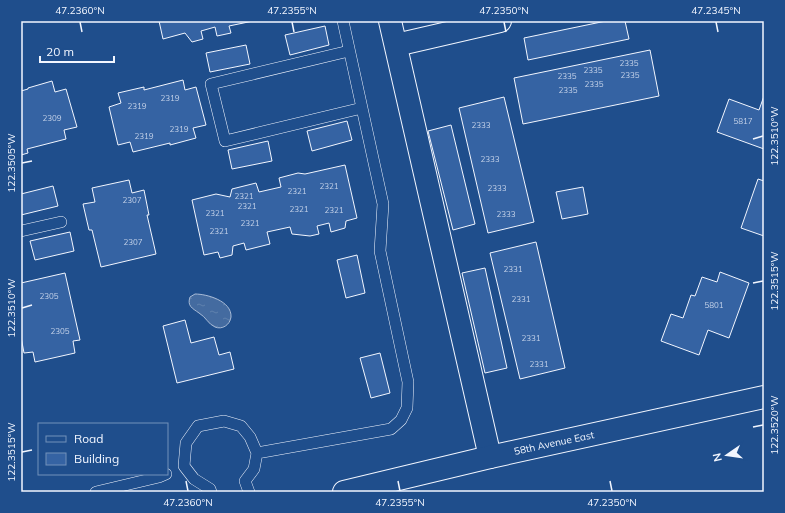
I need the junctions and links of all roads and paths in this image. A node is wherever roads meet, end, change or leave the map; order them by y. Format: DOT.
graph roads {
  1 [pos="343,21"];
  2 [pos="390,21"];
  3 [pos="500,21"];
  4 [pos="396,45"];
  5 [pos="349,51"];
  6 [pos="362,108"];
  7 [pos="61,222"];
  8 [pos="21,231"];
  9 [pos="764,396"];
  10 [pos="257,453"];
  11 [pos="490,457"];
  12 [pos="184,466"];
  13 [pos="168,474"];
  14 [pos="165,475"];
  15 [pos="96,492"];
  16 [pos="211,492"];
  17 [pos="249,492"];
  18 [pos="344,492"];
  1 -- 5 [label="lane"];
  2 -- 4 [label="street"];
  3 -- 4 [label="street"];
  4 -- 11 [label="street"];
  5 -- 6 [label="lane"];
  5 -- 6 [label="lane"];
  6 -- 10 [label="lane"];
  7 -- 8 [label="lane"];
  9 -- 11 [label="street, 58th Avenue East"];
  10 -- 12 [label="lane"];
  10 -- 17 [label="lane"];
  11 -- 18 [label="street, 58th Avenue East"];
  12 -- 13 [label="lane"];
  12 -- 16 [label="lane"];
  14 -- 15 [label="lane"];
}
